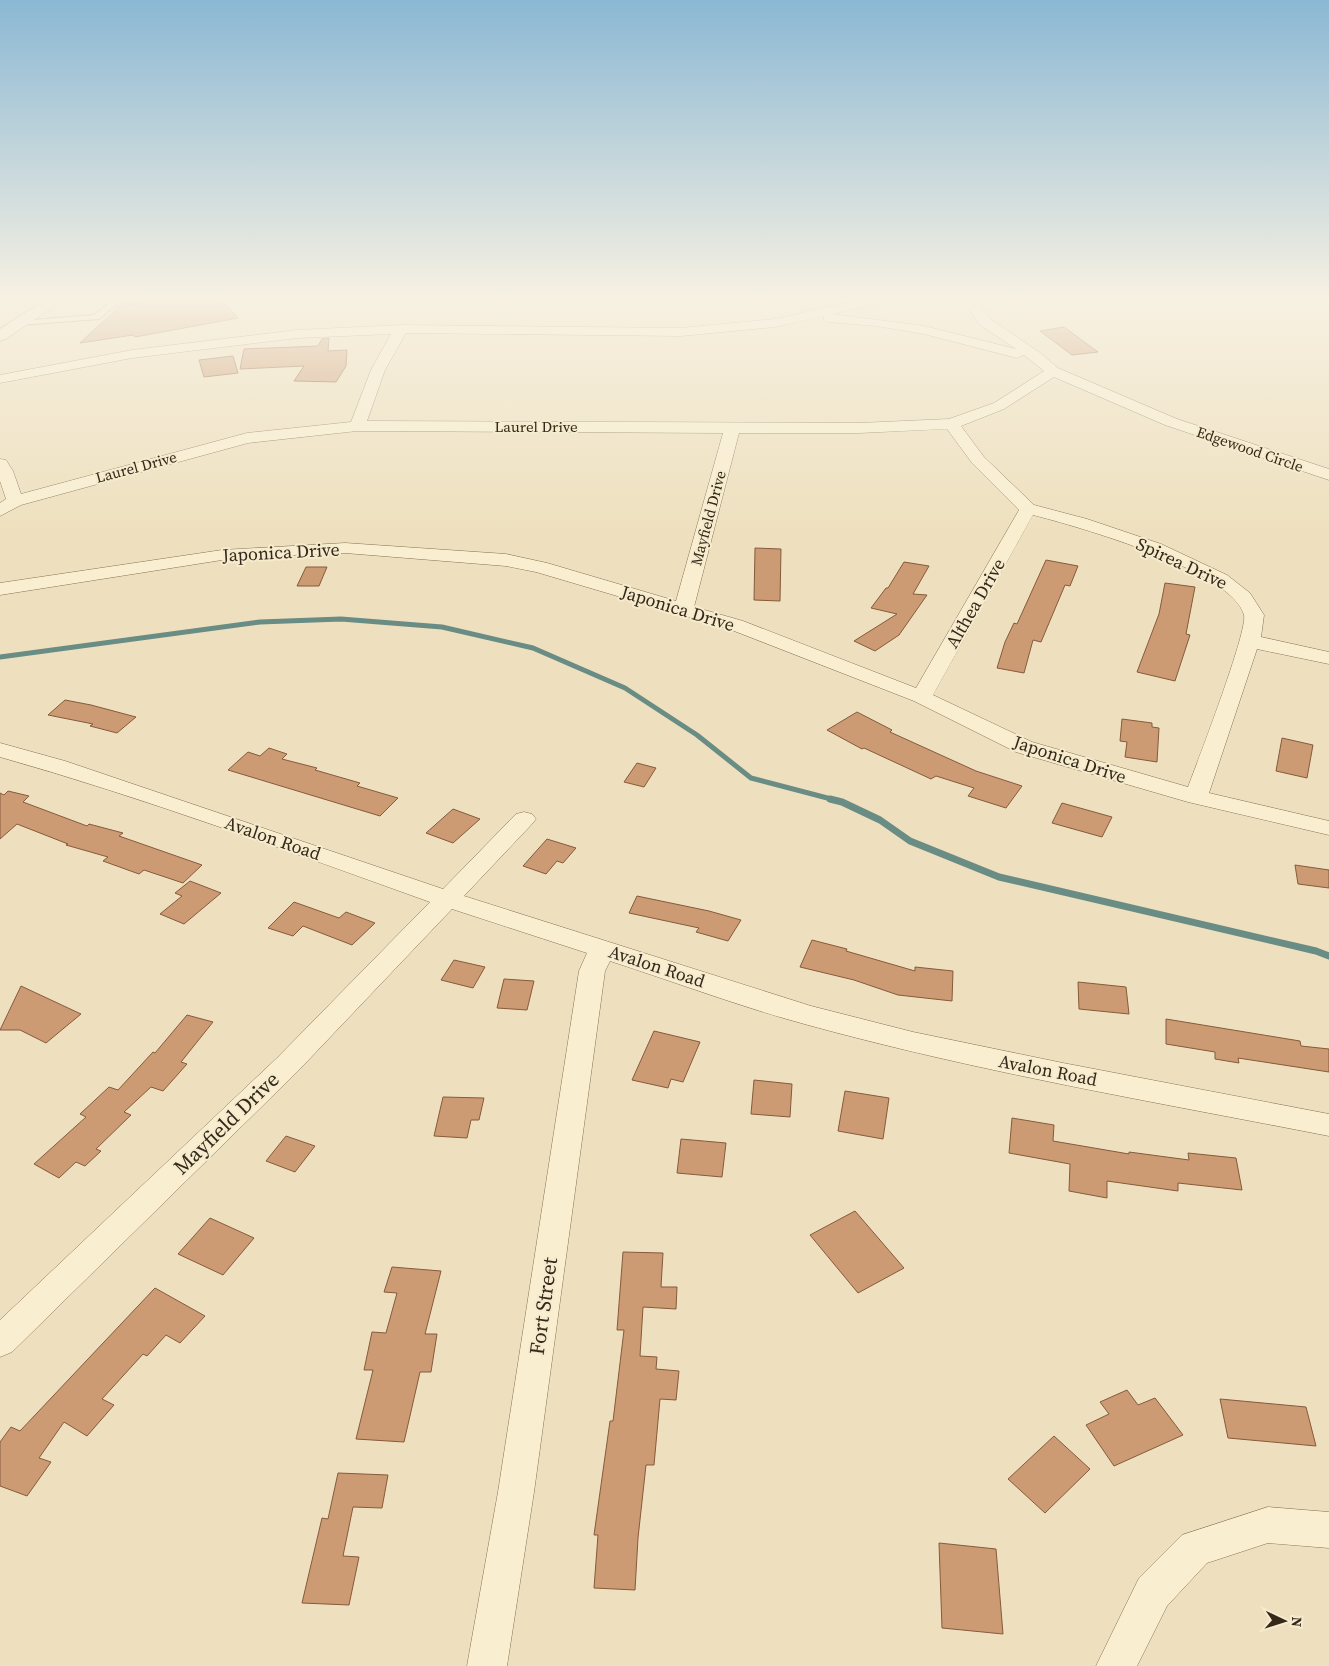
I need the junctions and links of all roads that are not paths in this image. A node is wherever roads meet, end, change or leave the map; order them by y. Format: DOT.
graph roads {
  1 [pos="375,378"];
  2 [pos="1033,378"];
  3 [pos="1073,378"];
  4 [pos="951,424"];
  5 [pos="357,426"];
  6 [pos="732,428"];
  7 [pos="0,464"];
  8 [pos="1329,475"];
  9 [pos="15,501"];
  10 [pos="1028,509"];
  11 [pos="0,511"];
  12 [pos="0,589"];
  13 [pos="684,609"];
  14 [pos="1250,641"];
  15 [pos="1329,658"];
  16 [pos="921,697"];
  17 [pos="0,750"];
  18 [pos="1196,797"];
  19 [pos="524,819"];
  20 [pos="1329,828"];
  21 [pos="447,899"];
  22 [pos="602,948"];
  23 [pos="1329,1125"];
  24 [pos="0,1342"];
  25 [pos="1329,1530"];
  26 [pos="487,1666"];
  27 [pos="1116,1666"];
  1 -- 5 [label="street"];
  2 -- 4 [label="street, Laurel Drive"];
  3 -- 8 [label="street, Edgewood Circle"];
  4 -- 6 [label="street, Laurel Drive"];
  4 -- 10 [label="street"];
  5 -- 6 [label="street, Laurel Drive"];
  5 -- 9 [label="street, Laurel Drive"];
  6 -- 13 [label="street, Mayfield Drive"];
  7 -- 9 [label="street"];
  9 -- 11 [label="street, Laurel Drive"];
  10 -- 14 [label="street, Spirea Drive"];
  10 -- 16 [label="street, Althea Drive"];
  12 -- 13 [label="street, Japonica Drive"];
  13 -- 16 [label="street, Japonica Drive"];
  14 -- 15 [label="street"];
  14 -- 18 [label="street, Spirea Drive"];
  16 -- 18 [label="street, Japonica Drive"];
  17 -- 21 [label="street, Avalon Road"];
  18 -- 20 [label="street, Japonica Drive"];
  19 -- 21 [label="street, Mayfield Drive"];
  21 -- 22 [label="street, Avalon Road"];
  21 -- 24 [label="street, Mayfield Drive"];
  22 -- 23 [label="street, Avalon Road"];
  22 -- 26 [label="street, Fort Street"];
  25 -- 27 [label="street"];
}
